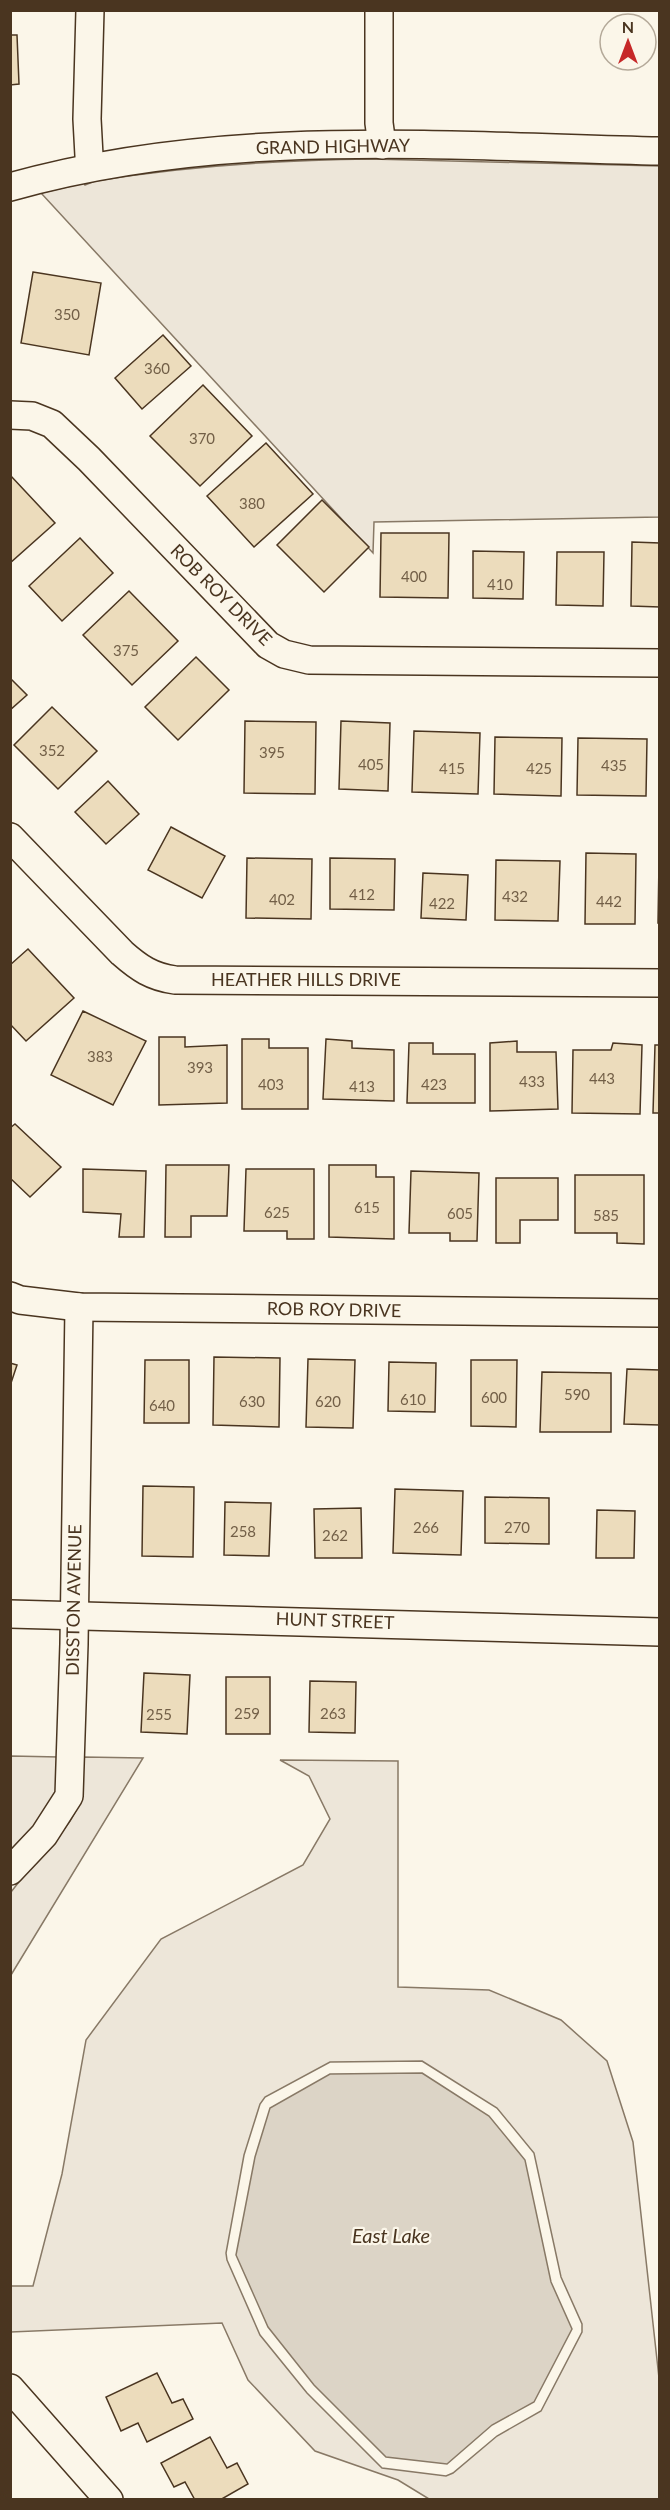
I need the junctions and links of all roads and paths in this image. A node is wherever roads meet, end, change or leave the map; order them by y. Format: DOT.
graph roads {
  1 [pos="90,10"];
  2 [pos="380,10"];
  3 [pos="382,145"];
  4 [pos="660,151"];
  5 [pos="92,167"];
  6 [pos="10,187"];
  7 [pos="10,415"];
  8 [pos="660,663"];
  9 [pos="10,837"];
  10 [pos="660,983"];
  11 [pos="10,1296"];
  12 [pos="79,1307"];
  13 [pos="660,1313"];
  14 [pos="10,1614"];
  15 [pos="74,1614"];
  16 [pos="660,1632"];
  17 [pos="10,1871"];
  18 [pos="10,2388"];
  19 [pos="108,2499"];
  1 -- 5 [label="street"];
  2 -- 3 [label="street"];
  3 -- 4 [label="street, GRAND HIGHWAY"];
  3 -- 5 [label="street, GRAND HIGHWAY"];
  5 -- 6 [label="street, GRAND HIGHWAY"];
  7 -- 8 [label="street, ROB ROY DRIVE"];
  9 -- 10 [label="street, HEATHER HILLS DRIVE"];
  11 -- 12 [label="street, ROB ROY DRIVE"];
  12 -- 13 [label="street, ROB ROY DRIVE"];
  12 -- 15 [label="street, DISSTON AVENUE"];
  14 -- 15 [label="street, HUNT STREET"];
  15 -- 16 [label="street, HUNT STREET"];
  15 -- 17 [label="street, DISSTON AVENUE"];
  18 -- 19 [label="street"];
}
